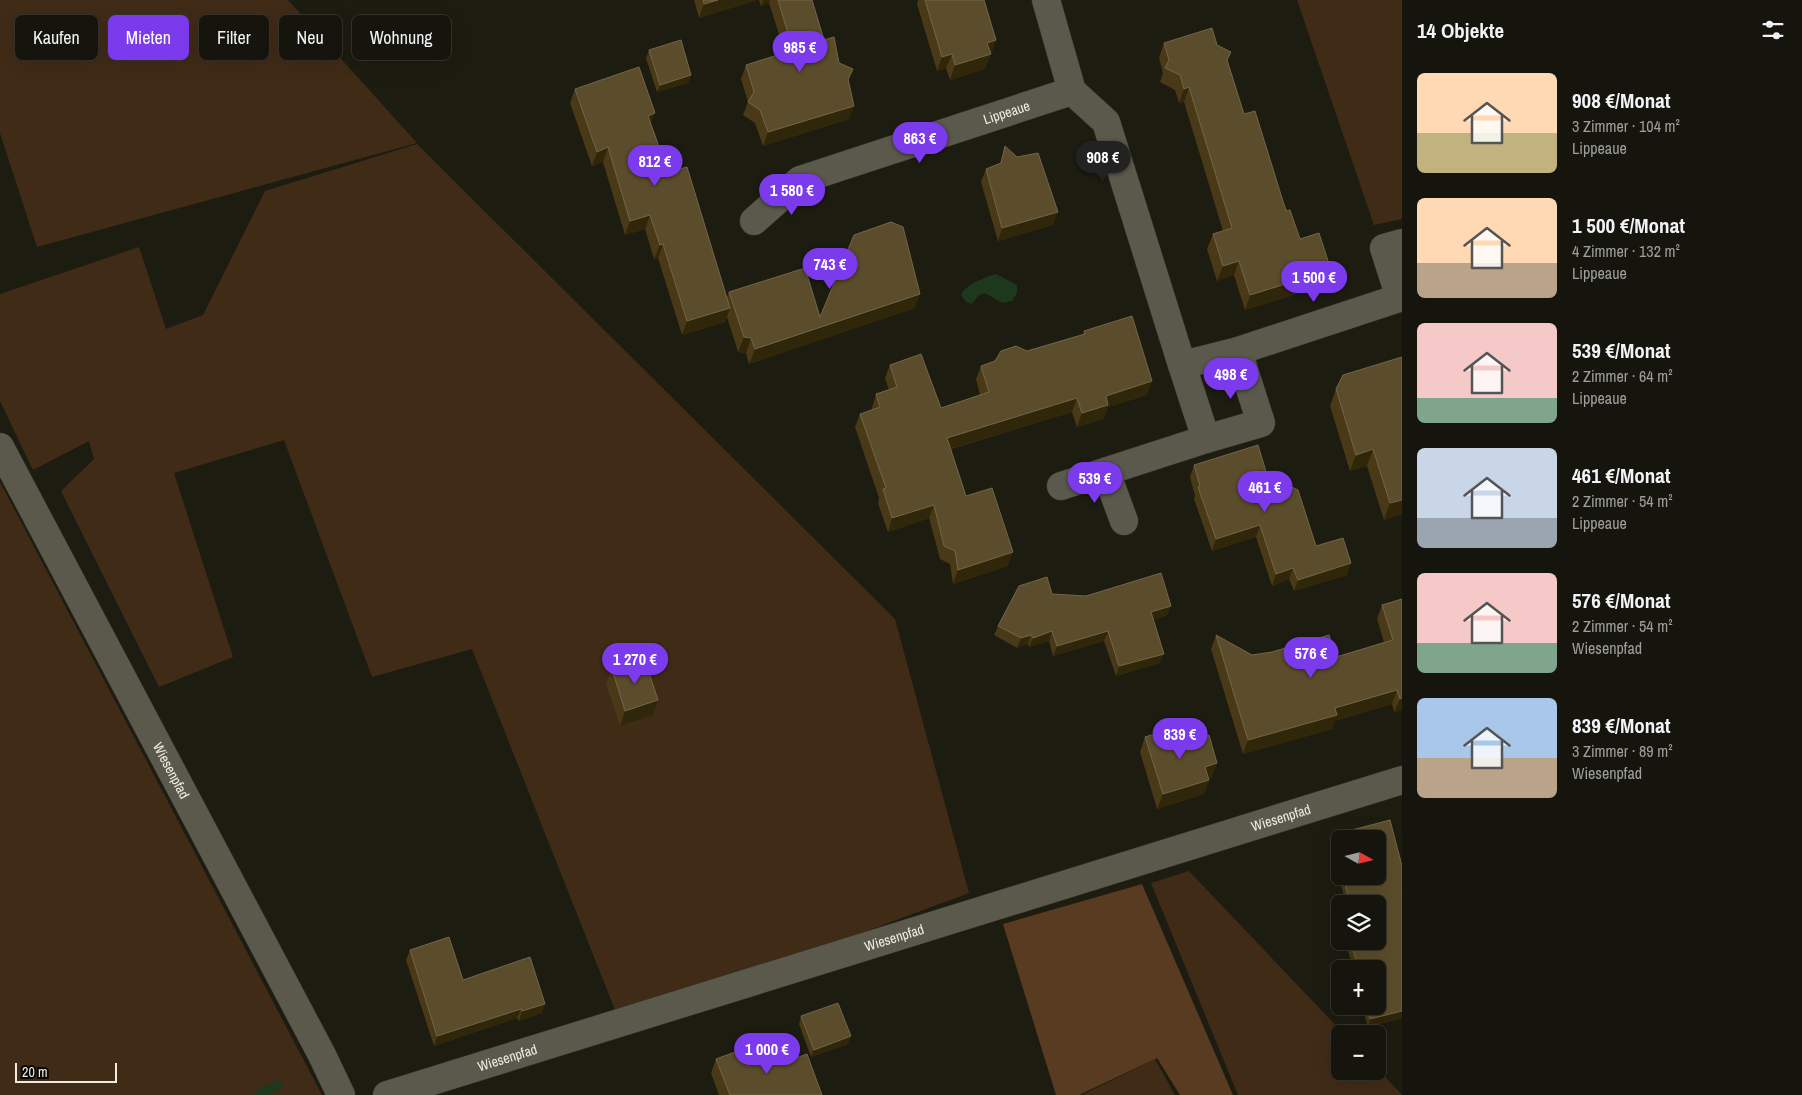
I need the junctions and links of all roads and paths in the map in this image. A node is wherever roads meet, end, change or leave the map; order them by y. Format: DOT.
graph roads {
  1 [pos="1046,0"];
  2 [pos="1072,91"];
  3 [pos="754,221"];
  4 [pos="1402,243"];
  5 [pos="1401,297"];
  6 [pos="1238,351"];
  7 [pos="1182,365"];
  8 [pos="1206,440"];
  9 [pos="0,447"];
  10 [pos="1106,472"];
  11 [pos="1061,486"];
  12 [pos="1124,521"];
  13 [pos="1402,780"];
  14 [pos="341,1095"];
  15 [pos="386,1095"];
  1 -- 2 [label="street"];
  2 -- 3 [label="street, Lippeaue"];
  2 -- 7 [label="street"];
  4 -- 5 [label="street"];
  5 -- 6 [label="street"];
  6 -- 7 [label="street"];
  6 -- 8 [label="street"];
  7 -- 8 [label="street"];
  8 -- 10 [label="street"];
  9 -- 14 [label="street, Wiesenpfad"];
  10 -- 11 [label="street"];
  10 -- 12 [label="street"];
  13 -- 15 [label="street, Wiesenpfad"];
}
